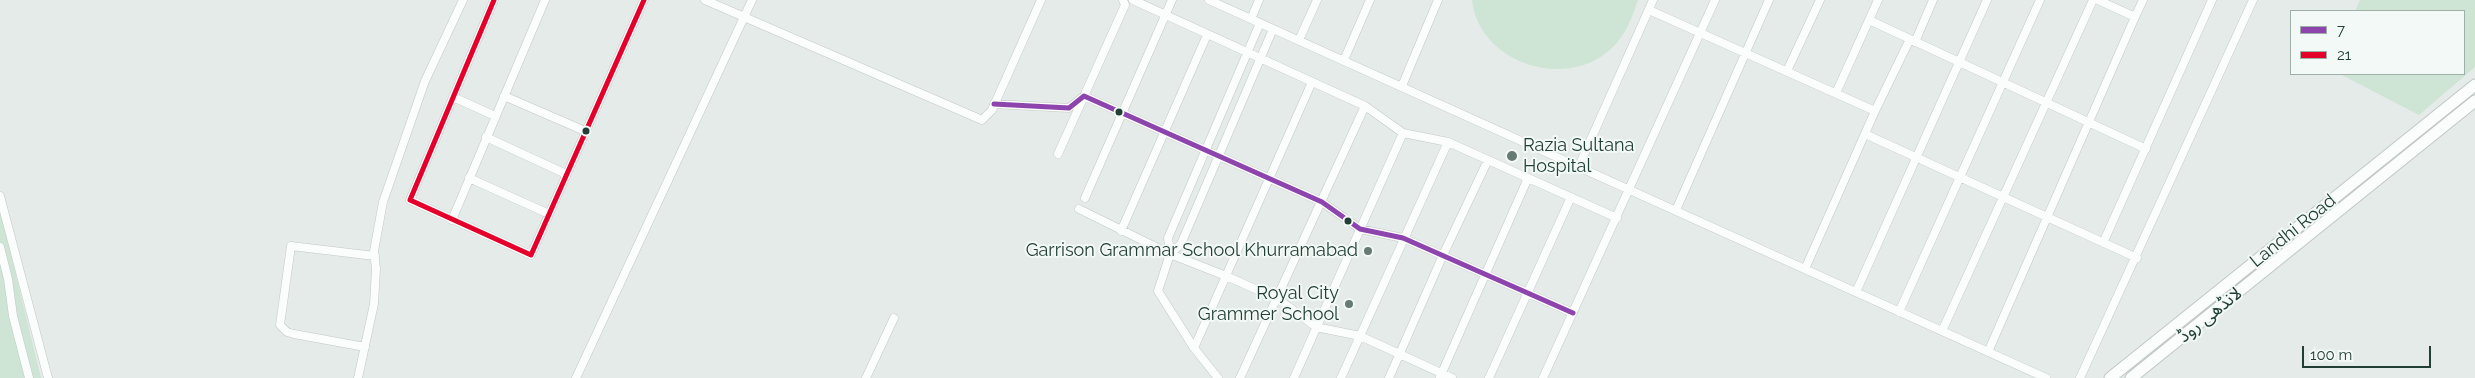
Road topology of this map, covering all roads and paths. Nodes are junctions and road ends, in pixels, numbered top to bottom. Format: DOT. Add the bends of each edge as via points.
graph roads {
  1 [pos="464,0"];
  2 [pos="494,0"];
  3 [pos="545,0"];
  4 [pos="644,0"];
  5 [pos="706,0"];
  6 [pos="752,0"];
  7 [pos="1042,0"];
  8 [pos="1123,0"];
  9 [pos="1133,0"];
  10 [pos="1172,0"];
  11 [pos="1209,0"];
  12 [pos="1259,0"];
  13 [pos="1317,0"];
  14 [pos="1370,0"];
  15 [pos="1438,0"];
  16 [pos="1653,0"];
  17 [pos="1715,0"];
  18 [pos="1769,0"];
  19 [pos="1820,0"];
  20 [pos="1878,0"];
  21 [pos="1934,0"];
  22 [pos="1986,0"];
  23 [pos="2040,0"];
  24 [pos="2093,0"];
  25 [pos="2098,0"];
  26 [pos="2143,0"];
  27 [pos="2212,0"];
  28 [pos="2253,0"];
  29 [pos="1649,10"];
  30 [pos="1166,16"];
  31 [pos="744,17"];
  32 [pos="2134,17"];
  33 [pos="1251,19"];
  34 [pos="1869,20"];
  35 [pos="1260,23"];
  36 [pos="1273,29"];
  37 [pos="1700,32"];
  38 [pos="1207,35"];
  39 [pos="1300,40"];
  40 [pos="1912,40"];
  41 [pos="1745,52"];
  42 [pos="1247,53"];
  43 [pos="1260,59"];
  44 [pos="1344,60"];
  45 [pos="1958,62"];
  46 [pos="1787,71"];
  47 [pos="2001,81"];
  48 [pos="1312,82"];
  49 [pos="2475,85"];
  50 [pos="1402,86"];
  51 [pos="1836,93"];
  52 [pos="504,96"];
  53 [pos="1084,96"];
  54 [pos="453,97"];
  55 [pos="2475,101"];
  56 [pos="2045,102"];
  57 [pos="994,104"];
  58 [pos="1365,106"];
  59 [pos="1875,111"];
  60 [pos="1124,113"];
  61 [pos="495,116"];
  62 [pos="2089,122"];
  63 [pos="585,131"];
  64 [pos="1163,131"];
  65 [pos="1403,133"];
  66 [pos="1865,134"];
  67 [pos="486,137"];
  68 [pos="1448,142"];
  69 [pos="1206,149"];
  70 [pos="2146,149"];
  71 [pos="1058,154"];
  72 [pos="1220,155"];
  73 [pos="1915,157"];
  74 [pos="1488,160"];
  75 [pos="1579,166"];
  76 [pos="566,174"];
  77 [pos="1959,176"];
  78 [pos="469,178"];
  79 [pos="1269,178"];
  80 [pos="1528,178"];
  81 [pos="2355,181"];
  82 [pos="1630,189"];
  83 [pos="2362,192"];
  84 [pos="0,196"];
  85 [pos="2002,196"];
  86 [pos="1571,197"];
  87 [pos="1085,198"];
  88 [pos="1322,202"];
  89 [pos="2328,203"];
  90 [pos="1079,209"];
  91 [pos="1676,210"];
  92 [pos="2338,212"];
  93 [pos="549,214"];
  94 [pos="2047,217"];
  95 [pos="1617,218"];
  96 [pos="452,220"];
  97 [pos="1360,229"];
  98 [pos="1120,231"];
  99 [pos="1403,238"];
  100 [pos="2103,243"];
  101 [pos="0,247"];
  102 [pos="1170,254"];
  103 [pos="1443,255"];
  104 [pos="375,256"];
  105 [pos="2137,258"];
  106 [pos="1805,269"];
  107 [pos="1485,274"];
  108 [pos="1226,276"];
  109 [pos="1856,292"];
  110 [pos="1528,293"];
  111 [pos="2209,298"];
  112 [pos="1278,299"];
  113 [pos="2217,309"];
  114 [pos="1899,312"];
  115 [pos="1573,313"];
  116 [pos="894,318"];
  117 [pos="1316,327"];
  118 [pos="1942,331"];
  119 [pos="1360,336"];
  120 [pos="365,347"];
  121 [pos="1194,348"];
  122 [pos="1988,352"];
  123 [pos="1399,354"];
  124 [pos="1440,376"];
  125 [pos="29,378"];
  126 [pos="48,378"];
  127 [pos="358,378"];
  128 [pos="576,378"];
  129 [pos="866,378"];
  130 [pos="1218,378"];
  131 [pos="1240,378"];
  132 [pos="1294,378"];
  133 [pos="1341,378"];
  134 [pos="1389,378"];
  135 [pos="1452,378"];
  136 [pos="1489,378"];
  137 [pos="1543,378"];
  138 [pos="2046,378"];
  139 [pos="2080,378"];
  140 [pos="2110,378"];
  141 [pos="2132,378"];
  1 -- 104 [label="street" via="425,81 388,186 376,232"];
  2 -- 54 [label="street"];
  3 -- 52 [label="street"];
  4 -- 63 [label="street"];
  5 -- 31 [label="street"];
  6 -- 31 [label="street"];
  7 -- 57 [label="street"];
  8 -- 53 [label="street" via="1125,5"];
  9 -- 30 [label="street"];
  10 -- 30 [label="street"];
  11 -- 33 [label="street"];
  12 -- 33 [label="street"];
  13 -- 39 [label="street"];
  14 -- 44 [label="street"];
  15 -- 50 [label="street"];
  16 -- 29 [label="street"];
  17 -- 37 [label="street"];
  18 -- 41 [label="street"];
  19 -- 46 [label="street"];
  20 -- 34 [label="street"];
  21 -- 40 [label="street"];
  22 -- 45 [label="street"];
  23 -- 47 [label="street"];
  24 -- 56 [label="street"];
  25 -- 32 [label="street"];
  26 -- 32 [label="street"];
  27 -- 70 [label="street"];
  28 -- 105 [label="street"];
  29 -- 37 [label="street"];
  29 -- 75 [label="street"];
  30 -- 38 [label="street"];
  30 -- 60 [label="street"];
  31 -- 57 [label="street" via="982,120"];
  31 -- 128 [label="street"];
  32 -- 62 [label="street"];
  33 -- 35 [label="street"];
  34 -- 40 [label="street"];
  34 -- 51 [label="street"];
  35 -- 36 [label="street"];
  35 -- 42 [label="street"];
  36 -- 39 [label="street"];
  36 -- 43 [label="street"];
  37 -- 41 [label="street"];
  37 -- 82 [label="street"];
  38 -- 42 [label="street"];
  38 -- 64 [label="street"];
  39 -- 44 [label="street"];
  40 -- 45 [label="street"];
  40 -- 59 [label="street"];
  41 -- 46 [label="street"];
  41 -- 91 [label="street"];
  42 -- 43 [label="street"];
  42 -- 69 [label="street"];
  43 -- 48 [label="street"];
  43 -- 72 [label="street"];
  44 -- 50 [label="street"];
  45 -- 47 [label="street"];
  45 -- 73 [label="street"];
  46 -- 51 [label="street"];
  47 -- 56 [label="street"];
  47 -- 77 [label="street"];
  48 -- 58 [label="street"];
  48 -- 79 [label="street"];
  49 -- 81 [label="main road, Landhi Road"];
  50 -- 75 [label="street"];
  51 -- 59 [label="street"];
  52 -- 61 [label="street"];
  52 -- 63 [label="street"];
  53 -- 57 [label="street" via="1070,108"];
  53 -- 60 [label="street"];
  53 -- 71 [label="street"];
  54 -- 61 [label="street"];
  54 -- 96 [label="street" via="410,200"];
  55 -- 83 [label="main road, لانڈھی روڈ"];
  56 -- 62 [label="street"];
  56 -- 85 [label="street"];
  58 -- 65 [label="street"];
  58 -- 88 [label="street"];
  59 -- 66 [label="street"];
  60 -- 64 [label="street"];
  60 -- 87 [label="street"];
  61 -- 67 [label="street"];
  62 -- 70 [label="street"];
  62 -- 94 [label="street"];
  63 -- 76 [label="street"];
  64 -- 69 [label="street"];
  64 -- 98 [label="street"];
  65 -- 68 [label="street"];
  65 -- 97 [label="street"];
  66 -- 73 [label="street"];
  66 -- 106 [label="street"];
  67 -- 76 [label="street"];
  67 -- 78 [label="street"];
  68 -- 74 [label="street"];
  68 -- 99 [label="street"];
  69 -- 72 [label="street"];
  69 -- 102 [label="street" via="1168,238"];
  70 -- 100 [label="street"];
  72 -- 79 [label="street"];
  72 -- 102 [label="street" via="1181,244"];
  73 -- 77 [label="street"];
  73 -- 109 [label="street"];
  74 -- 80 [label="street"];
  74 -- 103 [label="street"];
  75 -- 82 [label="street"];
  76 -- 93 [label="street"];
  77 -- 85 [label="street"];
  77 -- 114 [label="street"];
  78 -- 93 [label="street"];
  78 -- 96 [label="street"];
  79 -- 88 [label="street"];
  79 -- 108 [label="street"];
  80 -- 86 [label="street"];
  80 -- 107 [label="street"];
  81 -- 83 [label="main road" via="2353,189"];
  81 -- 89 [label="main road, Landhi Road"];
  82 -- 91 [label="street"];
  82 -- 95 [label="street"];
  83 -- 92 [label="main road, لانڈھی روڈ"];
  84 -- 126 [label="street"];
  85 -- 94 [label="street"];
  85 -- 118 [label="street"];
  86 -- 95 [label="street"];
  86 -- 110 [label="street"];
  88 -- 97 [label="street"];
  88 -- 112 [label="street"];
  89 -- 92 [label="main road" via="2336,203"];
  89 -- 111 [label="main road, Landhi Road"];
  90 -- 98 [label="street"];
  91 -- 106 [label="street"];
  92 -- 113 [label="main road, لانڈھی روڈ"];
  93 -- 96 [label="street" via="531,255"];
  94 -- 100 [label="street"];
  94 -- 122 [label="street"];
  95 -- 115 [label="street"];
  97 -- 99 [label="street"];
  97 -- 117 [label="street"];
  98 -- 102 [label="street"];
  99 -- 103 [label="street"];
  99 -- 119 [label="street"];
  100 -- 105 [label="street"];
  101 -- 125 [label="street" via="12,316"];
  102 -- 108 [label="street"];
  102 -- 121 [label="street" via="1158,291"];
  103 -- 107 [label="street"];
  103 -- 123 [label="street"];
  104 -- 120 [label="street" via="374,304"];
  104 -- 120 [label="street" via="292,246 280,325 294,334"];
  105 -- 139 [label="street"];
  106 -- 109 [label="street"];
  107 -- 110 [label="street"];
  107 -- 124 [label="street"];
  108 -- 112 [label="street"];
  108 -- 121 [label="street"];
  109 -- 114 [label="street"];
  110 -- 115 [label="street"];
  110 -- 136 [label="street"];
  111 -- 113 [label="main road"];
  111 -- 140 [label="main road, Landhi Road"];
  112 -- 117 [label="street"];
  112 -- 131 [label="street"];
  113 -- 141 [label="main road, لانڈھی روڈ"];
  114 -- 118 [label="street"];
  115 -- 137 [label="street"];
  116 -- 129 [label="street"];
  117 -- 119 [label="street"];
  117 -- 132 [label="street"];
  118 -- 122 [label="street"];
  119 -- 123 [label="street"];
  119 -- 133 [label="street"];
  120 -- 127 [label="street"];
  121 -- 130 [label="street"];
  122 -- 138 [label="street"];
  123 -- 124 [label="street"];
  123 -- 134 [label="street"];
  124 -- 135 [label="street"];
}
